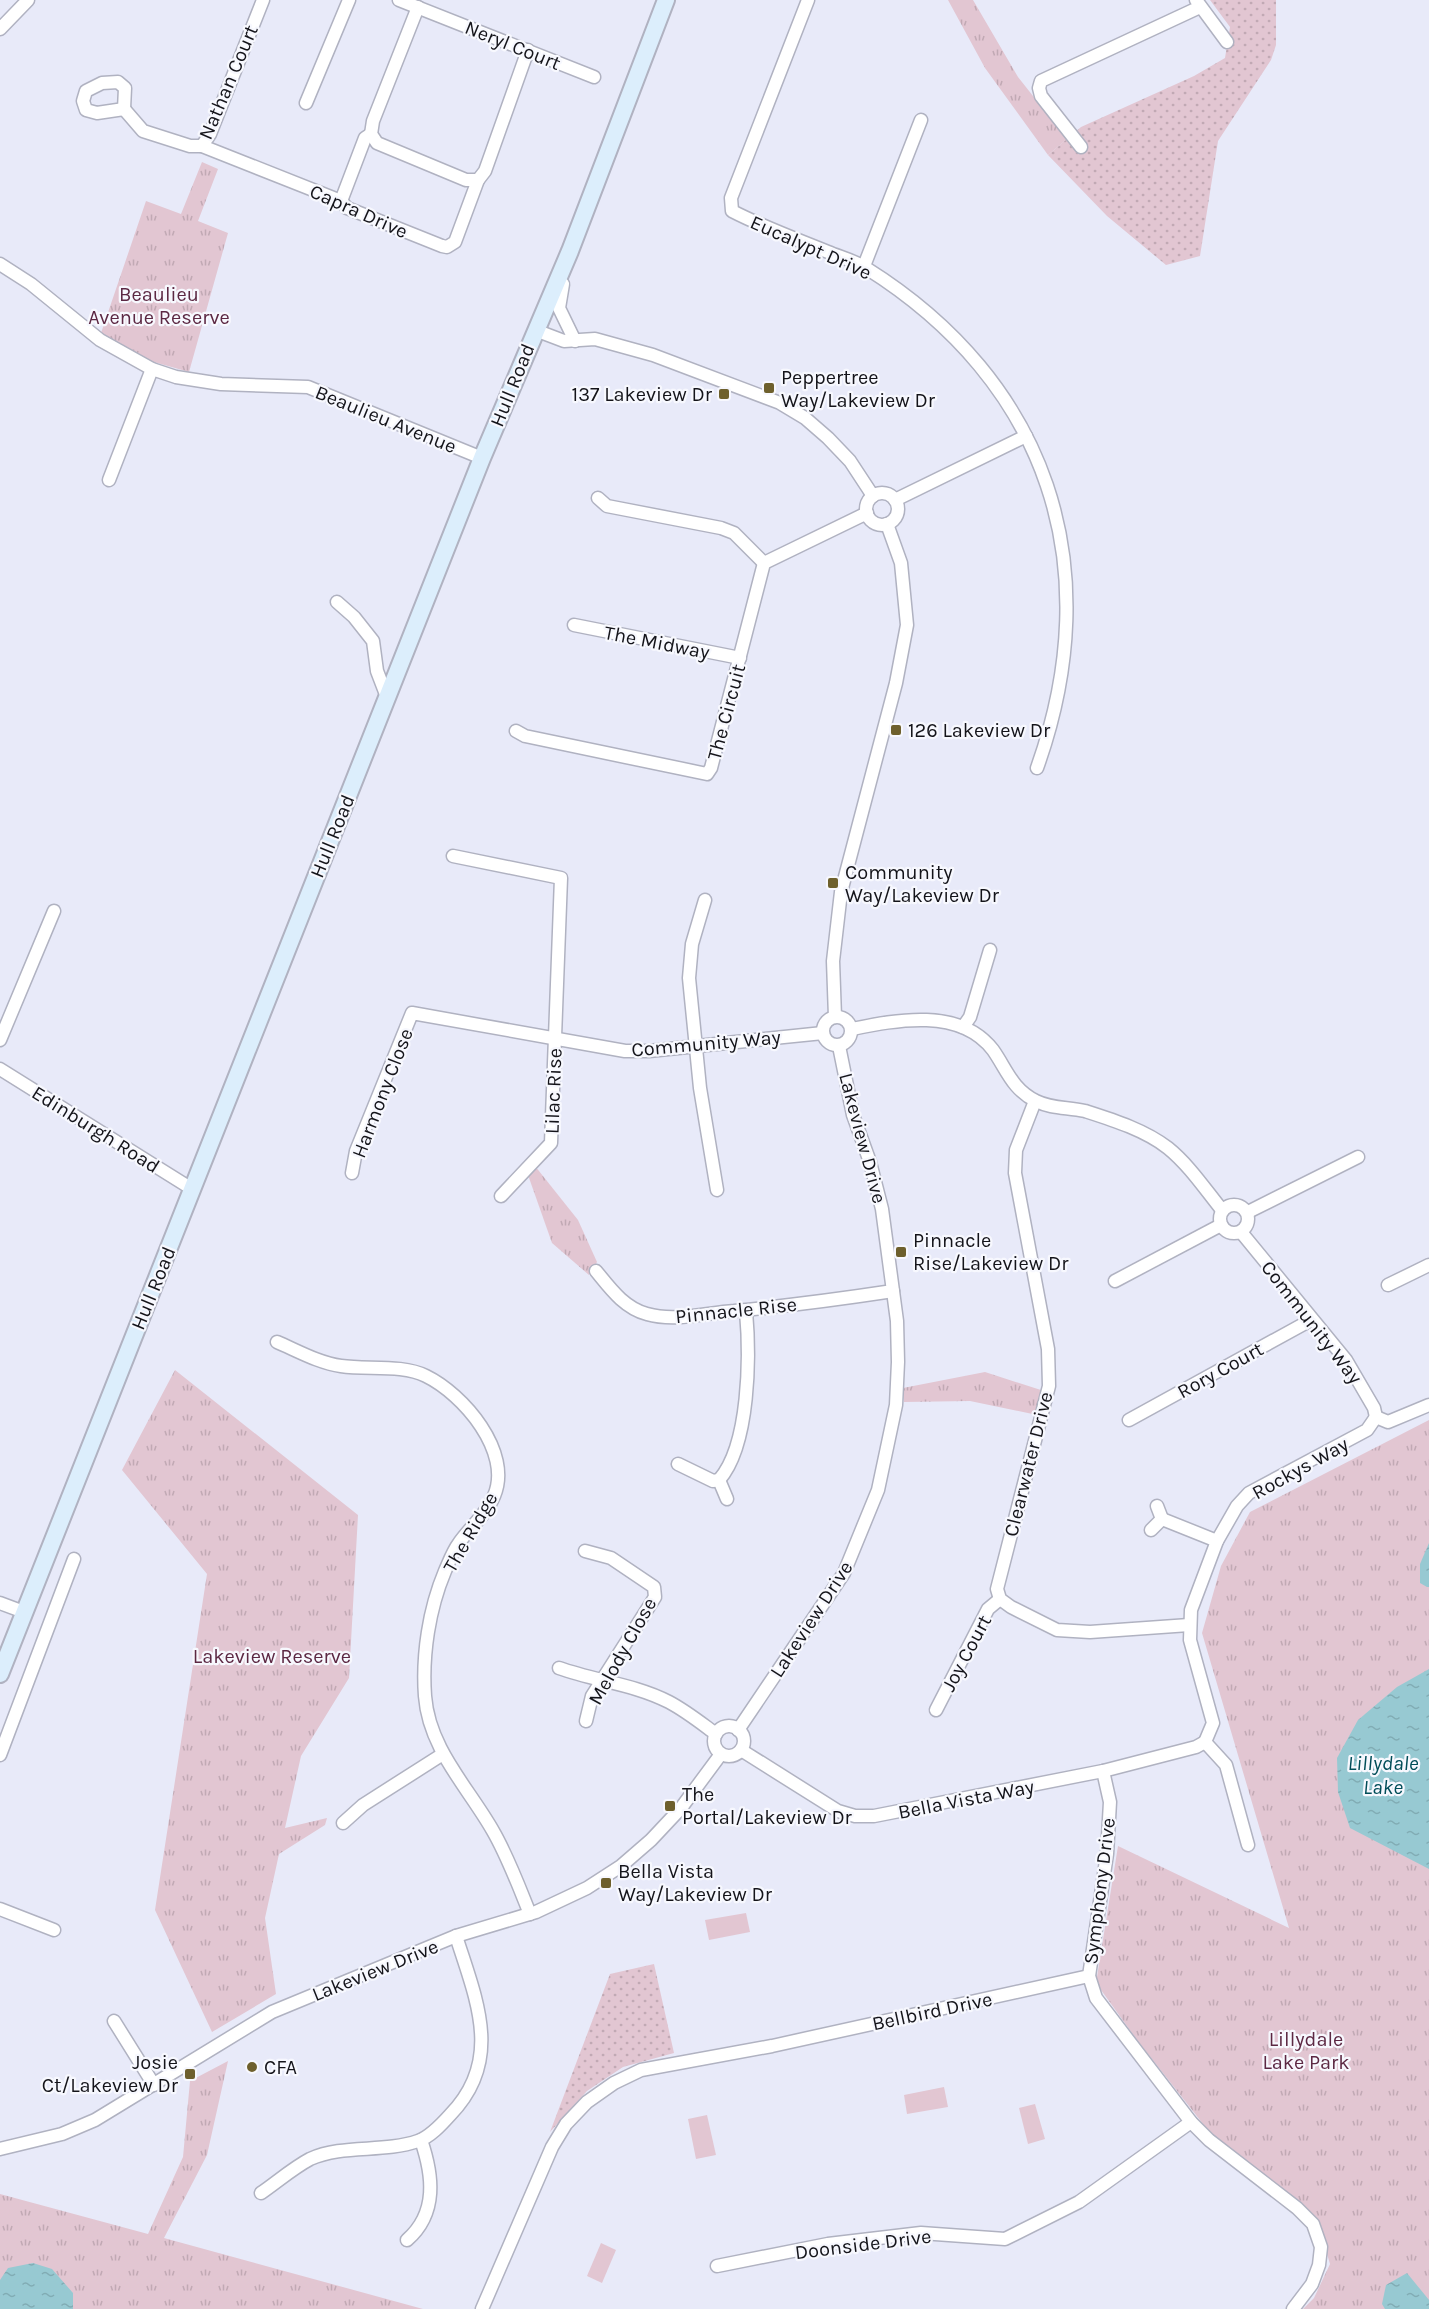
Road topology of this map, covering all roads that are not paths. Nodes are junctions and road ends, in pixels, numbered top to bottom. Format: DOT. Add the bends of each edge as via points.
graph roads {
  1 [pos="28,0"];
  2 [pos="263,0"];
  3 [pos="348,0"];
  4 [pos="399,0"];
  5 [pos="666,0"];
  6 [pos="808,0"];
  7 [pos="1198,4"];
  8 [pos="426,6"];
  9 [pos="0,29"];
  10 [pos="1227,42"];
  11 [pos="528,50"];
  12 [pos="594,77"];
  13 [pos="306,103"];
  14 [pos="124,108"];
  15 [pos="921,120"];
  16 [pos="371,134"];
  17 [pos="202,146"];
  18 [pos="1081,147"];
  19 [pos="478,180"];
  20 [pos="340,201"];
  21 [pos="570,251"];
  22 [pos="0,264"];
  23 [pos="864,266"];
  24 [pos="535,330"];
  25 [pos="575,341"];
  26 [pos="152,369"];
  27 [pos="1026,436"];
  28 [pos="482,458"];
  29 [pos="109,480"];
  30 [pos="873,496"];
  31 [pos="598,498"];
  32 [pos="895,500"];
  33 [pos="867,513"];
  34 [pos="887,524"];
  35 [pos="764,563"];
  36 [pos="337,602"];
  37 [pos="574,625"];
  38 [pos="740,658"];
  39 [pos="387,698"];
  40 [pos="516,731"];
  41 [pos="1037,768"];
  42 [pos="453,856"];
  43 [pos="705,900"];
  44 [pos="54,910"];
  45 [pos="990,950"];
  46 [pos="836,1017"];
  47 [pos="963,1027"];
  48 [pos="852,1029"];
  49 [pos="823,1033"];
  50 [pos="555,1037"];
  51 [pos="0,1040"];
  52 [pos="696,1046"];
  53 [pos="839,1046"];
  54 [pos="0,1069"];
  55 [pos="1035,1101"];
  56 [pos="1359,1157"];
  57 [pos="352,1173"];
  58 [pos="192,1189"];
  59 [pos="717,1191"];
  60 [pos="501,1196"];
  61 [pos="1222,1210"];
  62 [pos="1248,1212"];
  63 [pos="1221,1225"];
  64 [pos="1241,1232"];
  65 [pos="1429,1265"];
  66 [pos="596,1271"];
  67 [pos="1115,1281"];
  68 [pos="1388,1285"];
  69 [pos="893,1291"];
  70 [pos="746,1311"];
  71 [pos="1311,1320"];
  72 [pos="278,1342"];
  73 [pos="1429,1405"];
  74 [pos="1376,1417"];
  75 [pos="1129,1420"];
  76 [pos="678,1464"];
  77 [pos="719,1480"];
  78 [pos="727,1499"];
  79 [pos="1157,1506"];
  80 [pos="1162,1520"];
  81 [pos="1151,1530"];
  82 [pos="1217,1541"];
  83 [pos="585,1551"];
  84 [pos="74,1559"];
  85 [pos="1000,1599"];
  86 [pos="0,1604"];
  87 [pos="24,1612"];
  88 [pos="1189,1625"];
  89 [pos="559,1668"];
  90 [pos="0,1674"];
  91 [pos="603,1679"];
  92 [pos="936,1710"];
  93 [pos="586,1720"];
  94 [pos="738,1730"];
  95 [pos="716,1734"];
  96 [pos="1205,1742"];
  97 [pos="741,1750"];
  98 [pos="443,1754"];
  99 [pos="721,1754"];
  100 [pos="0,1755"];
  101 [pos="1102,1771"];
  102 [pos="343,1823"];
  103 [pos="1248,1845"];
  104 [pos="0,1909"];
  105 [pos="531,1914"];
  106 [pos="54,1930"];
  107 [pos="456,1936"];
  108 [pos="1089,1976"];
  109 [pos="114,2022"];
  110 [pos="154,2085"];
  111 [pos="1191,2122"];
  112 [pos="421,2140"];
  113 [pos="0,2149"];
  114 [pos="261,2193"];
  115 [pos="408,2240"];
  116 [pos="717,2266"];
  117 [pos="482,2309"];
  118 [pos="1293,2309"];
  1 -- 9 [label="street"];
  2 -- 17 [label="street, Nathan Court"];
  3 -- 13 [label="street"];
  4 -- 8 [label="street, Neryl Court"];
  5 -- 21 [label="main road, Hull Road"];
  6 -- 23 [label="street, Eucalypt Drive" via="731,198 732,211"];
  7 -- 10 [label="street"];
  7 -- 18 [label="street" via="1041,81 1041,96"];
  8 -- 11 [label="street, Neryl Court"];
  8 -- 16 [label="street" via="373,121"];
  11 -- 12 [label="street, Neryl Court"];
  11 -- 19 [label="street" via="485,171"];
  14 -- 17 [label="street, Nathan Court" via="143,131"];
  15 -- 23 [label="street"];
  16 -- 19 [label="street" via="377,143 466,180"];
  16 -- 20 [label="street" via="365,138"];
  17 -- 20 [label="street, Capra Drive"];
  19 -- 20 [label="street, Capra Drive" via="458,236 447,247 347,208"];
  21 -- 24 [label="main road, Hull Road"];
  21 -- 25 [label="street" via="558,300"];
  22 -- 26 [label="street, Beaulieu Avenue" via="100,340"];
  23 -- 27 [label="street, Eucalypt Drive" via="938,320 967,349 1012,407"];
  24 -- 25 [label="street"];
  24 -- 28 [label="main road, Hull Road"];
  25 -- 30 [label="street" via="595,339 653,354 780,403 828,438 850,461"];
  26 -- 28 [label="street, Beaulieu Avenue" via="221,384 308,387"];
  26 -- 29 [label="street"];
  27 -- 32 [label="street"];
  27 -- 41 [label="street, Eucalypt Drive" via="1054,506 1064,562 1066,609 1064,670"];
  28 -- 39 [label="main road, Hull Road"];
  30 -- 32 [label="street" via="887,494"];
  30 -- 33 [label="street"];
  31 -- 35 [label="street" via="607,506 727,530"];
  32 -- 34 [label="street" via="897,514"];
  33 -- 34 [label="street" via="877,524"];
  33 -- 35 [label="street"];
  34 -- 46 [label="street" via="901,562 907,625 896,683 842,892 833,961"];
  35 -- 38 [label="street, The Circuit"];
  36 -- 39 [label="street" via="373,641 377,671"];
  37 -- 38 [label="street, The Midway"];
  38 -- 40 [label="street, The Circuit" via="707,774"];
  39 -- 58 [label="main road, Hull Road"];
  42 -- 50 [label="street, Lilac Rise" via="561,878"];
  43 -- 52 [label="street" via="692,944 689,978"];
  44 -- 51 [label="street"];
  45 -- 47 [label="street" via="970,1017"];
  46 -- 48 [label="street" via="846,1019"];
  46 -- 49 [label="street" via="825,1023"];
  47 -- 48 [label="street" via="944,1022 895,1020"];
  47 -- 55 [label="street" via="985,1041 1015,1087"];
  48 -- 53 [label="street" via="850,1039"];
  49 -- 52 [label="street, Community Way"];
  49 -- 53 [label="street" via="827,1042"];
  50 -- 52 [label="street, Community Way" via="625,1051"];
  50 -- 57 [label="street, Harmony Close" via="412,1013 356,1151"];
  50 -- 60 [label="street, Lilac Rise" via="551,1143"];
  52 -- 59 [label="street"];
  53 -- 69 [label="street, Lakeview Drive" via="853,1115 882,1209"];
  54 -- 58 [label="street, Edinburgh Road"];
  55 -- 61 [label="street" via="1084,1111 1154,1139 1180,1159"];
  55 -- 85 [label="street, Clearwater Drive" via="1016,1150 1015,1173 1048,1349 1049,1386 1001,1569 997,1588"];
  56 -- 62 [label="street"];
  58 -- 87 [label="main road, Hull Road"];
  61 -- 62 [label="street" via="1230,1204 1241,1205"];
  61 -- 63 [label="street"];
  62 -- 64 [label="street" via="1247,1227"];
  63 -- 64 [label="street" via="1234,1233"];
  63 -- 67 [label="street"];
  64 -- 71 [label="street, Community Way"];
  65 -- 68 [label="street"];
  66 -- 70 [label="street, Pinnacle Rise" via="620,1299 646,1314 684,1317"];
  69 -- 70 [label="street, Pinnacle Rise"];
  69 -- 94 [label="street, Lakeview Drive" via="897,1321 896,1405 878,1490 865,1527 844,1574"];
  70 -- 77 [label="street" via="749,1353 743,1413 729,1463"];
  71 -- 74 [label="street, Community Way" via="1356,1375"];
  71 -- 75 [label="street, Rory Court"];
  72 -- 98 [label="street, The Ridge" via="338,1366 424,1375 465,1408 497,1455 495,1495 457,1545 444,1574 429,1632 425,1697 432,1732"];
  73 -- 74 [label="street" via="1388,1422"];
  74 -- 82 [label="street, Rockys Way" via="1367,1431 1249,1493"];
  76 -- 77 [label="street" via="707,1479"];
  77 -- 78 [label="street"];
  79 -- 80 [label="street"];
  80 -- 81 [label="street"];
  80 -- 82 [label="street"];
  82 -- 88 [label="street, Rockys Way"];
  83 -- 91 [label="street, Melody Close" via="611,1558 654,1587 656,1598"];
  84 -- 100 [label="street"];
  85 -- 88 [label="street" via="1057,1630 1090,1632"];
  85 -- 92 [label="street, Joy Court" via="988,1609"];
  86 -- 87 [label="street"];
  87 -- 90 [label="main road, Hull Road"];
  88 -- 96 [label="street, Rockys Way" via="1213,1724"];
  89 -- 91 [label="street" via="589,1679"];
  91 -- 93 [label="street, Melody Close" via="592,1696"];
  91 -- 95 [label="street" via="669,1702"];
  94 -- 95 [label="street" via="727,1726"];
  94 -- 97 [label="street" via="744,1739"];
  95 -- 99 [label="street" via="715,1747"];
  96 -- 101 [label="street, Bella Vista Way"];
  96 -- 103 [label="street" via="1226,1765"];
  97 -- 99 [label="street" via="731,1756"];
  97 -- 101 [label="street, Bella Vista Way" via="820,1801 855,1816 894,1814"];
  98 -- 102 [label="street" via="363,1805"];
  98 -- 105 [label="street, The Ridge" via="494,1832"];
  99 -- 105 [label="street, Lakeview Drive" via="681,1808 621,1866 562,1901"];
  101 -- 108 [label="street, Symphony Drive" via="1110,1802 1107,1854"];
  104 -- 106 [label="street"];
  105 -- 107 [label="street, Lakeview Drive"];
  107 -- 110 [label="street, Lakeview Drive" via="272,2012"];
  107 -- 112 [label="street" via="479,2007 483,2034 480,2060 460,2106"];
  108 -- 111 [label="street" via="1096,1998"];
  108 -- 117 [label="street, Bellbird Drive" via="772,2046 641,2070 614,2083 566,2124 552,2147"];
  109 -- 110 [label="street"];
  110 -- 113 [label="street, Lakeview Drive" via="94,2121 29,2144"];
  111 -- 116 [label="street, Doonside Drive" via="1079,2202 1005,2239 921,2233 828,2244"];
  111 -- 118 [label="street" via="1312,2224 1321,2247 1319,2265 1312,2284"];
  112 -- 114 [label="street" via="310,2159"];
  112 -- 115 [label="street" via="429,2163 430,2201 420,2229"];
}
